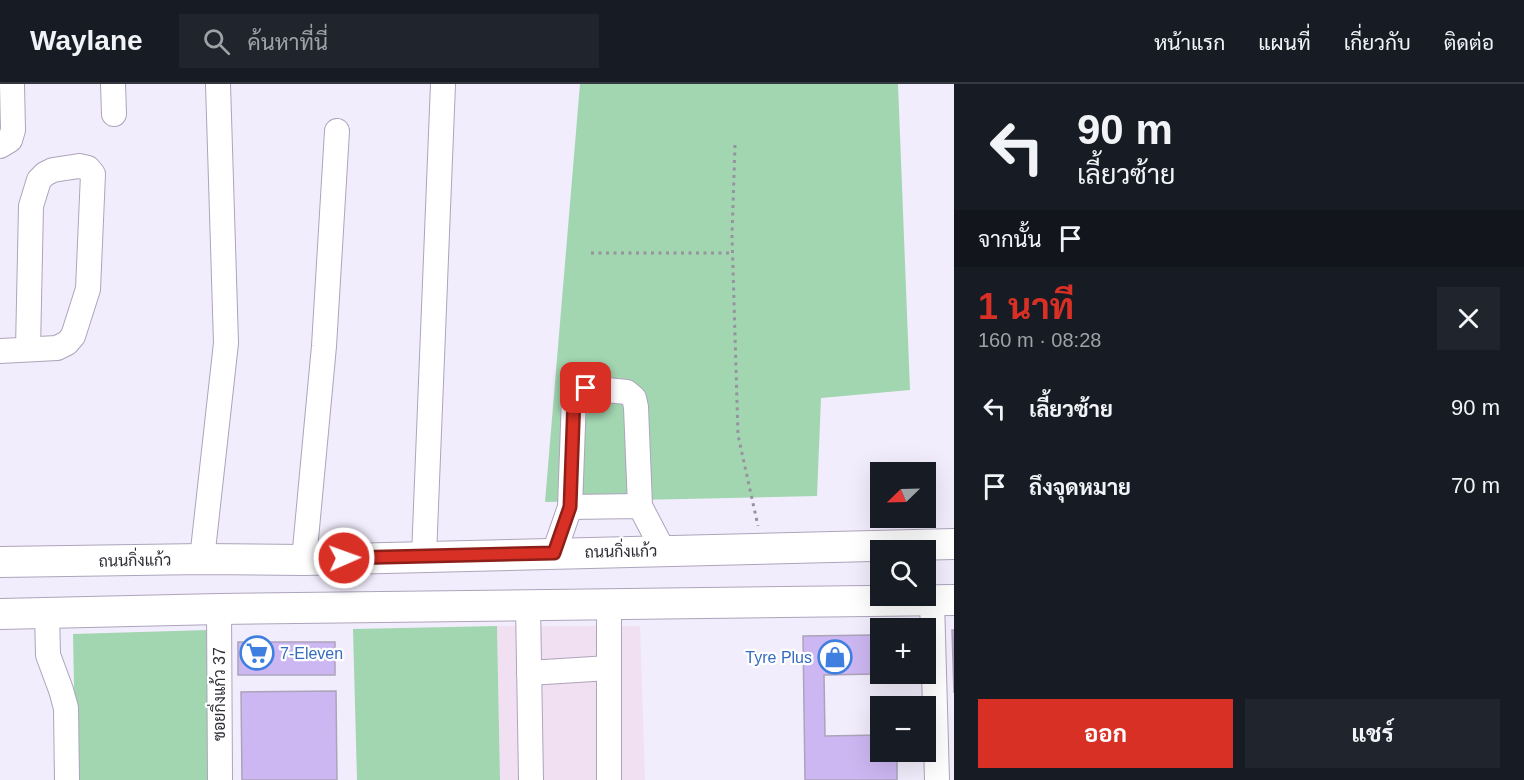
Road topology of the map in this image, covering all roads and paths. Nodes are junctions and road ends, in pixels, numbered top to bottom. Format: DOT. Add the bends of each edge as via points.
graph roads {
  1 [pos="12,84"];
  2 [pos="113,84"];
  3 [pos="218,84"];
  4 [pos="443,84"];
  5 [pos="114,114"];
  6 [pos="337,131"];
  7 [pos="735,145"];
  8 [pos="0,146"];
  9 [pos="732,253"];
  10 [pos="591,254"];
  11 [pos="28,350"];
  12 [pos="0,351"];
  13 [pos="640,506"];
  14 [pos="570,507"];
  15 [pos="954,544"];
  16 [pos="762,548"];
  17 [pos="663,550"];
  18 [pos="554,553"];
  19 [pos="424,556"];
  20 [pos="202,559"];
  21 [pos="304,560"];
  22 [pos="0,562"];
  23 [pos="943,600"];
  24 [pos="528,605"];
  25 [pos="609,605"];
  26 [pos="219,609"];
  27 [pos="47,613"];
  28 [pos="0,614"];
  29 [pos="609,668"];
  30 [pos="529,673"];
  31 [pos="67,780"];
  32 [pos="220,780"];
  33 [pos="531,780"];
  34 [pos="609,780"];
  35 [pos="937,780"];
  1 -- 8 [label="street" via="13,130 10,140"];
  2 -- 5 [label="street"];
  3 -- 20 [label="street" via="226,343"];
  4 -- 19 [label="street"];
  6 -- 21 [label="street" via="324,346"];
  7 -- 9 [label="path"];
  9 -- 10 [label="path"];
  9 -- 16 [label="path" via="738,435"];
  11 -- 11 [label="street" via="57,348 73,336 88,289 93,174 88,168 53,170 39,180 31,206"];
  11 -- 12 [label="street"];
  13 -- 14 [label="street"];
  13 -- 14 [label="street" via="634,398 627,392 586,388 574,398"];
  13 -- 17 [label="street"];
  14 -- 18 [label="street"];
  15 -- 16 [label="main road, ถนนกิ่งแก้ว"];
  16 -- 17 [label="main road, ถนนกิ่งแก้ว"];
  17 -- 18 [label="main road, ถนนกิ่งแก้ว"];
  18 -- 19 [label="main road, ถนนกิ่งแก้ว"];
  19 -- 21 [label="main road, ถนนกิ่งแก้ว"];
  20 -- 21 [label="main road, ถนนกิ่งแก้ว"];
  20 -- 22 [label="main road, ถนนกิ่งแก้ว"];
  23 -- 25 [label="main road"];
  23 -- 35 [label="street"];
  24 -- 25 [label="main road"];
  24 -- 26 [label="main road"];
  24 -- 30 [label="street"];
  25 -- 29 [label="street"];
  26 -- 27 [label="main road"];
  26 -- 32 [label="street, ซอยกิ่งแก้ว 37"];
  27 -- 28 [label="main road"];
  27 -- 31 [label="street" via="48,655 66,708"];
  29 -- 30 [label="street"];
  29 -- 34 [label="street"];
  30 -- 33 [label="street"];
}
